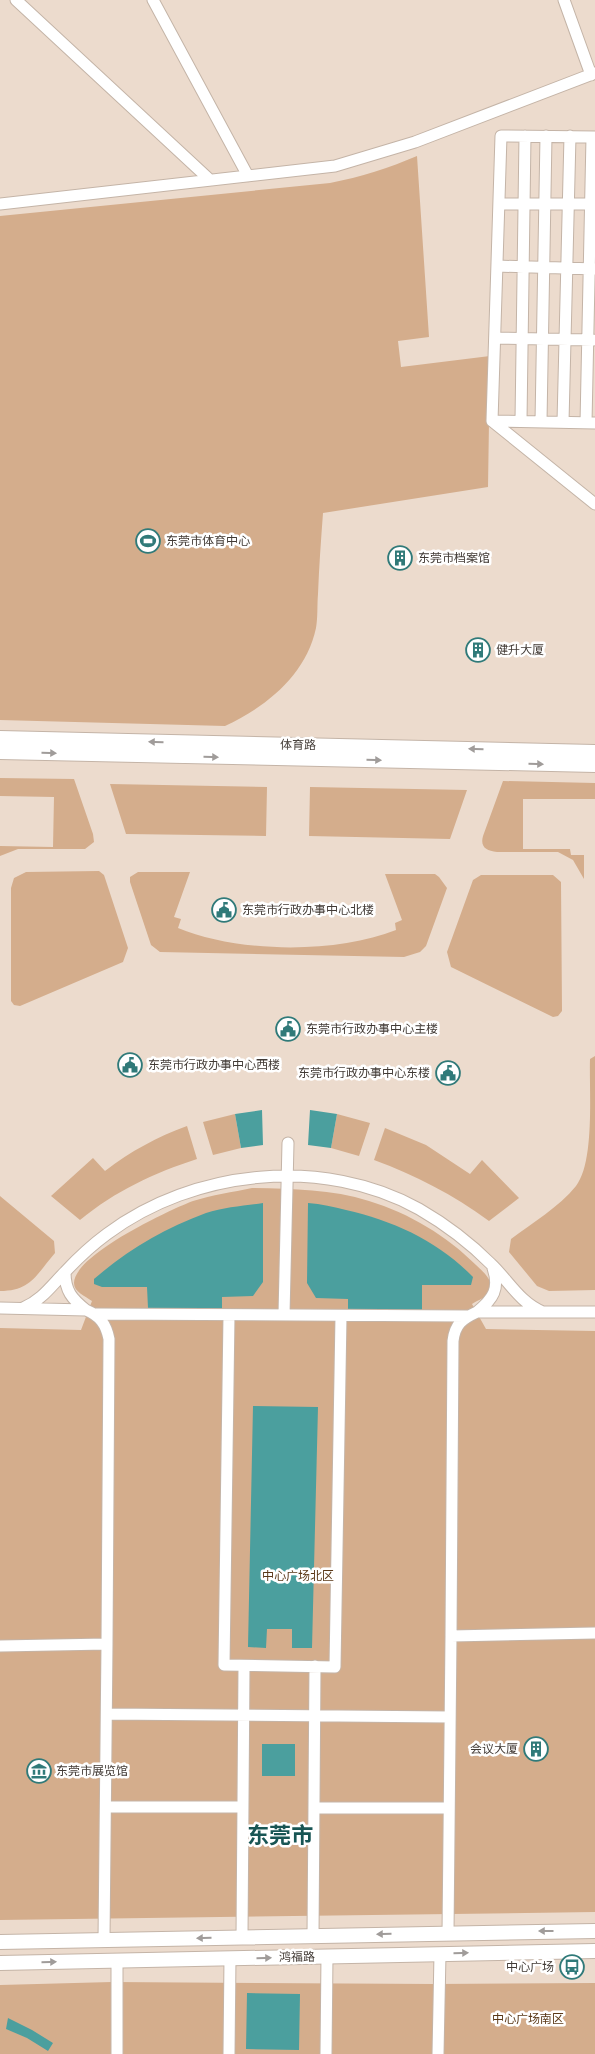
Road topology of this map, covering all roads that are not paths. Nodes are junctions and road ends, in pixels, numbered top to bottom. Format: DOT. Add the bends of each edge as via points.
graph roads {
  1 [pos="16,0"];
  2 [pos="153,0"];
  3 [pos="564,0"];
  4 [pos="593,74"];
  5 [pos="525,136"];
  6 [pos="546,136"];
  7 [pos="570,136"];
  8 [pos="593,137"];
  9 [pos="248,176"];
  10 [pos="210,180"];
  11 [pos="0,204"];
  12 [pos="499,204"];
  13 [pos="524,204"];
  14 [pos="545,204"];
  15 [pos="568,204"];
  16 [pos="593,204"];
  17 [pos="497,266"];
  18 [pos="524,267"];
  19 [pos="544,267"];
  20 [pos="567,268"];
  21 [pos="592,268"];
  22 [pos="495,338"];
  23 [pos="522,338"];
  24 [pos="543,339"];
  25 [pos="565,339"];
  26 [pos="591,340"];
  27 [pos="492,421"];
  28 [pos="521,421"];
  29 [pos="542,422"];
  30 [pos="563,422"];
  31 [pos="590,423"];
  32 [pos="595,504"];
  33 [pos="0,738"];
  34 [pos="0,752"];
  35 [pos="595,752"];
  36 [pos="595,766"];
  37 [pos="288,1143"];
  38 [pos="287,1177"];
  39 [pos="492,1264"];
  40 [pos="65,1272"];
  41 [pos="0,1308"];
  42 [pos="23,1308"];
  43 [pos="91,1312"];
  44 [pos="543,1312"];
  45 [pos="595,1312"];
  46 [pos="472,1314"];
  47 [pos="229,1315"];
  48 [pos="284,1315"];
  49 [pos="341,1316"];
  50 [pos="595,1633"];
  51 [pos="452,1636"];
  52 [pos="107,1644"];
  53 [pos="0,1646"];
  54 [pos="244,1666"];
  55 [pos="315,1666"];
  56 [pos="107,1714"];
  57 [pos="243,1715"];
  58 [pos="315,1716"];
  59 [pos="450,1717"];
  60 [pos="106,1807"];
  61 [pos="243,1807"];
  62 [pos="314,1808"];
  63 [pos="449,1808"];
  64 [pos="595,1931"];
  65 [pos="448,1933"];
  66 [pos="313,1936"];
  67 [pos="242,1937"];
  68 [pos="104,1940"];
  69 [pos="0,1942"];
  70 [pos="595,1951"];
  71 [pos="440,1954"];
  72 [pos="327,1956"];
  73 [pos="230,1958"];
  74 [pos="117,1960"];
  75 [pos="0,1963"];
  76 [pos="116,2054"];
  77 [pos="229,2054"];
  78 [pos="326,2054"];
  79 [pos="438,2054"];
  1 -- 10 [label="street"];
  2 -- 9 [label="street"];
  3 -- 4 [label="street"];
  4 -- 9 [label="street" via="367,158 335,166"];
  5 -- 6 [label="street"];
  5 -- 12 [label="street" via="501,136"];
  5 -- 13 [label="street"];
  6 -- 7 [label="street"];
  6 -- 14 [label="street"];
  7 -- 8 [label="street"];
  7 -- 15 [label="street"];
  8 -- 16 [label="street"];
  9 -- 10 [label="street"];
  10 -- 11 [label="street"];
  12 -- 13 [label="street"];
  12 -- 17 [label="street"];
  13 -- 14 [label="street"];
  13 -- 18 [label="street"];
  14 -- 15 [label="street"];
  14 -- 19 [label="street"];
  15 -- 16 [label="street"];
  15 -- 20 [label="street"];
  16 -- 21 [label="street"];
  17 -- 18 [label="street"];
  17 -- 22 [label="street"];
  18 -- 19 [label="street"];
  18 -- 23 [label="street"];
  19 -- 20 [label="street"];
  19 -- 24 [label="street"];
  20 -- 21 [label="street"];
  20 -- 25 [label="street"];
  21 -- 26 [label="street"];
  22 -- 23 [label="street"];
  22 -- 27 [label="street"];
  23 -- 24 [label="street"];
  23 -- 28 [label="street"];
  24 -- 25 [label="street"];
  24 -- 29 [label="street"];
  25 -- 26 [label="street"];
  25 -- 30 [label="street"];
  26 -- 31 [label="street"];
  27 -- 28 [label="street"];
  27 -- 32 [label="street"];
  28 -- 29 [label="street"];
  29 -- 30 [label="street"];
  30 -- 31 [label="street"];
  35 -- 33 [label="main road, 体育路, one-way"];
  34 -- 36 [label="main road, 体育路, one-way"];
  37 -- 38 [label="street"];
  38 -- 39 [label="street" via="330,1180 390,1196 451,1229"];
  38 -- 40 [label="street" via="215,1184 172,1198 114,1229"];
  38 -- 48 [label="street"];
  39 -- 44 [label="street" via="526,1303"];
  39 -- 46 [label="street" via="496,1289 488,1303"];
  40 -- 42 [label="street" via="41,1299"];
  40 -- 43 [label="street" via="70,1296"];
  41 -- 42 [label="street"];
  42 -- 43 [label="street"];
  43 -- 47 [label="street"];
  43 -- 52 [label="street" via="107,1329 109,1340"];
  44 -- 45 [label="street"];
  44 -- 46 [label="street"];
  46 -- 49 [label="street"];
  46 -- 51 [label="street" via="457,1326 453,1341"];
  47 -- 48 [label="street"];
  47 -- 54 [label="street" via="224,1665"];
  48 -- 49 [label="street"];
  49 -- 55 [label="street" via="335,1667"];
  50 -- 51 [label="street"];
  51 -- 59 [label="street"];
  52 -- 53 [label="street"];
  52 -- 56 [label="street"];
  54 -- 55 [label="street"];
  54 -- 57 [label="street"];
  55 -- 58 [label="street"];
  56 -- 57 [label="street"];
  56 -- 60 [label="street"];
  57 -- 58 [label="street"];
  57 -- 61 [label="street"];
  58 -- 59 [label="street"];
  58 -- 62 [label="street"];
  59 -- 63 [label="street"];
  60 -- 61 [label="street"];
  60 -- 68 [label="street"];
  61 -- 67 [label="street"];
  62 -- 63 [label="street"];
  62 -- 66 [label="street"];
  63 -- 65 [label="street"];
  64 -- 65 [label="main road, 鸿福路, one-way"];
  65 -- 66 [label="main road, 鸿福路, one-way"];
  66 -- 67 [label="main road, 鸿福路"];
  67 -- 68 [label="main road, 鸿福路, one-way"];
  68 -- 69 [label="main road, 鸿福路"];
  71 -- 70 [label="main road, 鸿福路, one-way"];
  71 -- 72 [label="main road, 鸿福路"];
  71 -- 79 [label="street"];
  73 -- 72 [label="main road, 鸿福路, one-way"];
  72 -- 78 [label="street"];
  73 -- 74 [label="main road, 鸿福路"];
  73 -- 77 [label="street"];
  75 -- 74 [label="main road, 鸿福路, one-way"];
  74 -- 76 [label="street"];
}
